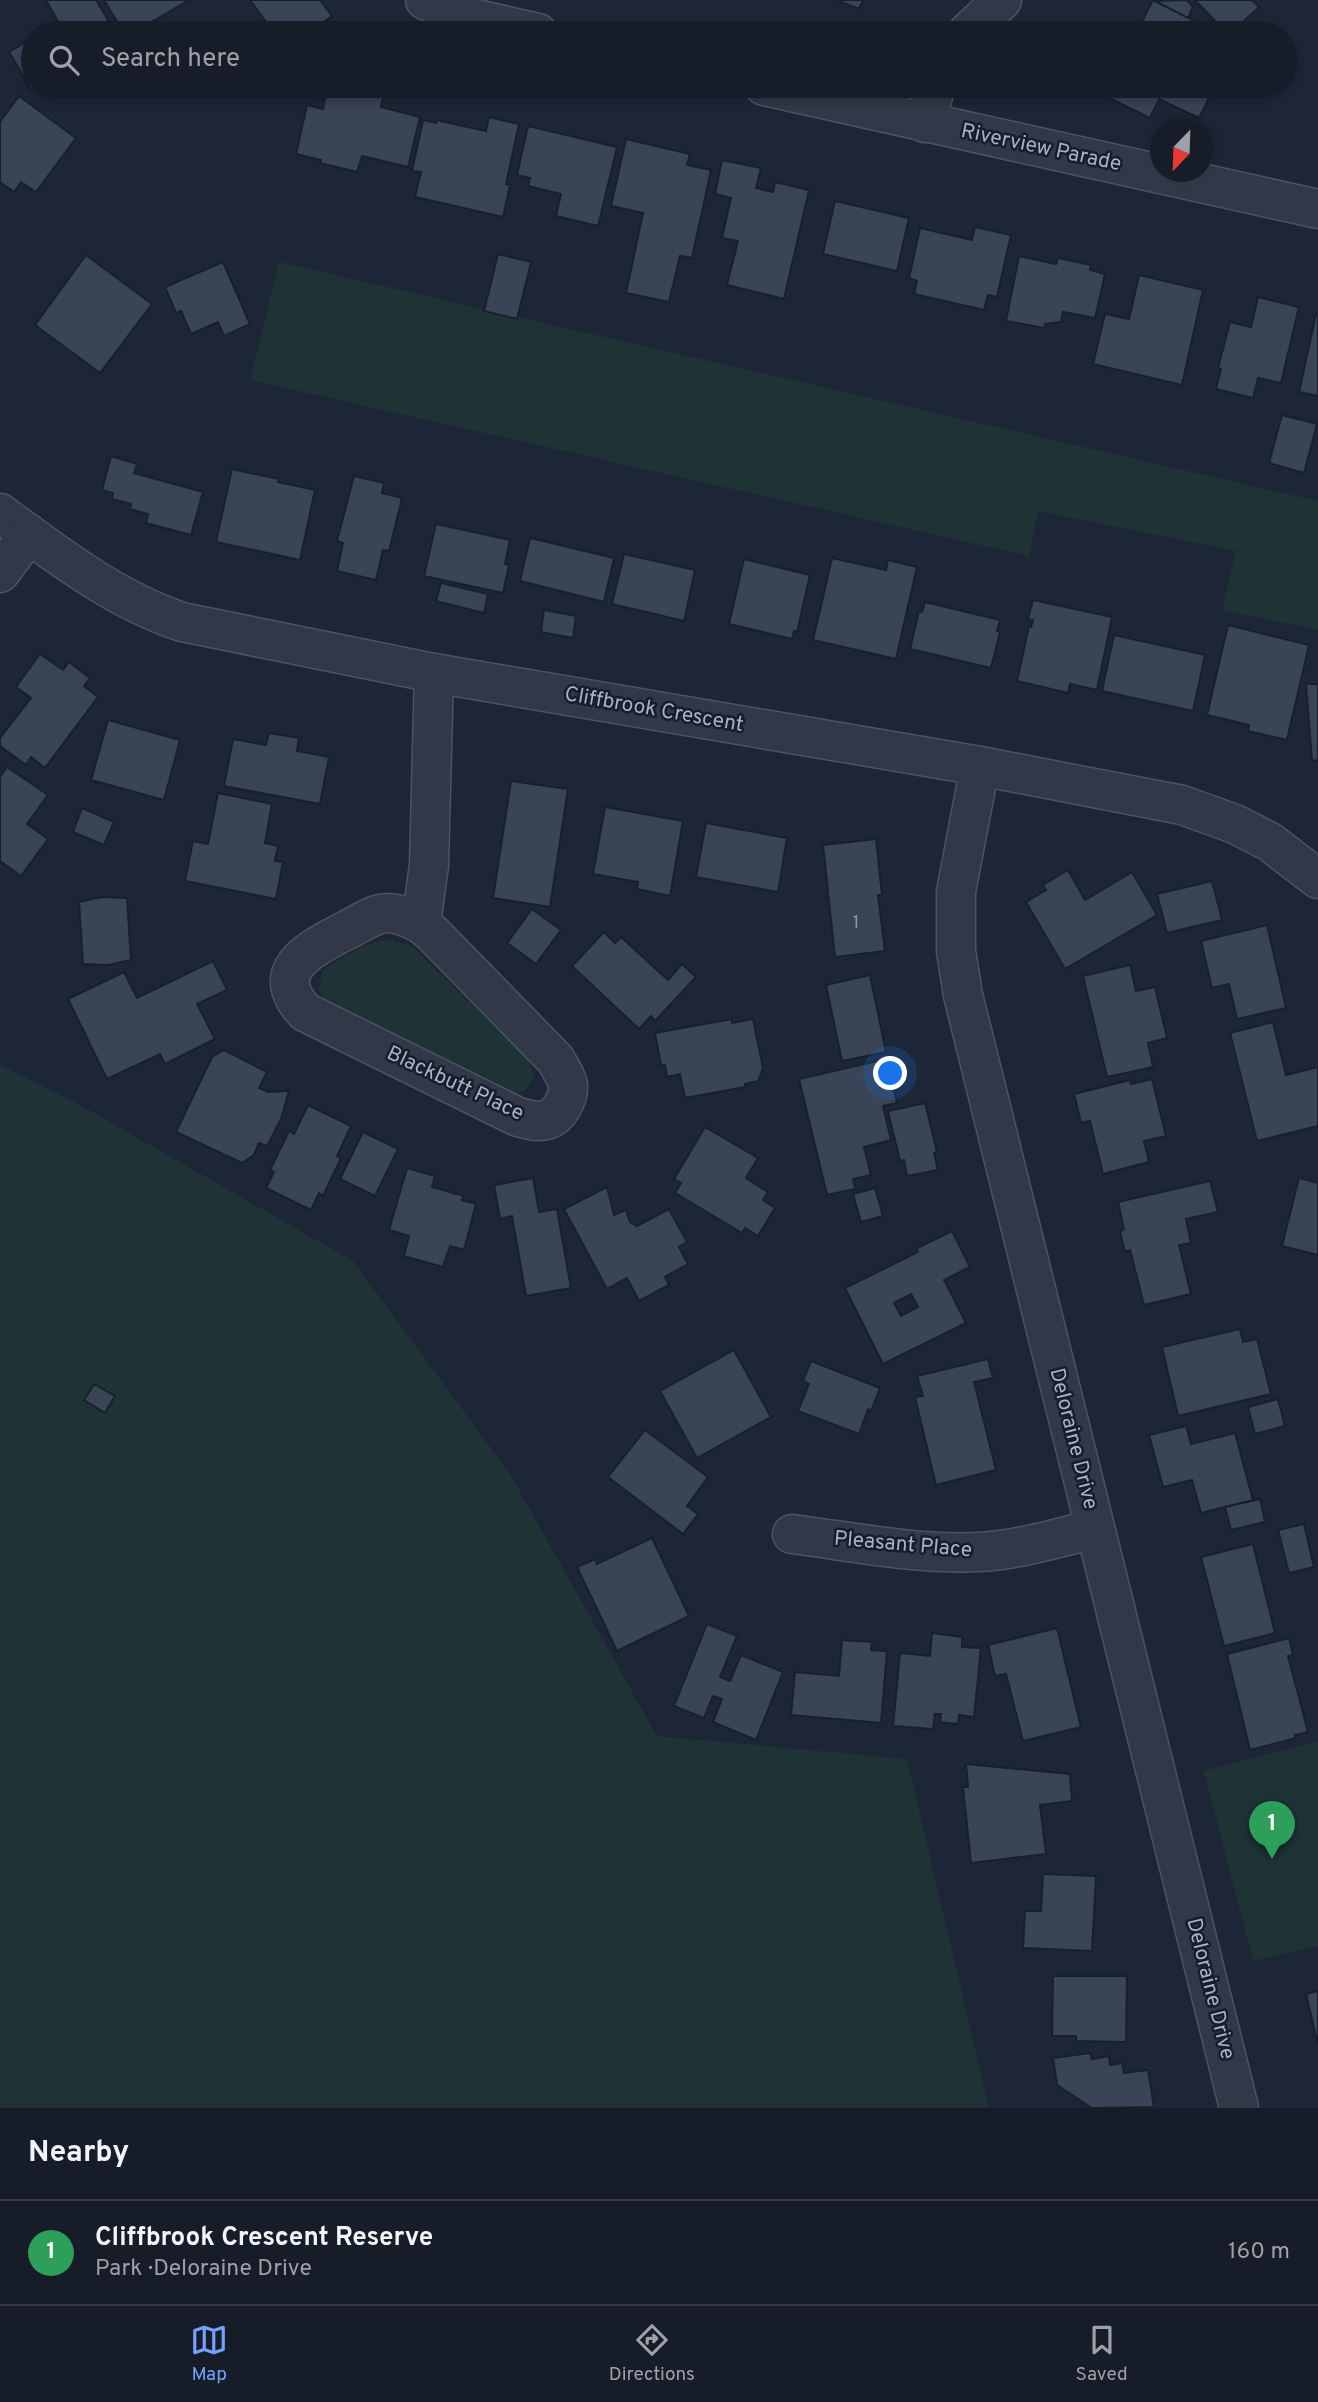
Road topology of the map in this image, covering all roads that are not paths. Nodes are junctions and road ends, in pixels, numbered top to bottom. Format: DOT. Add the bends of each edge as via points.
graph roads {
  1 [pos="425,0"];
  2 [pos="1002,0"];
  3 [pos="485,21"];
  4 [pos="980,21"];
  5 [pos="816,98"];
  6 [pos="932,98"];
  7 [pos="925,123"];
  8 [pos="1318,209"];
  9 [pos="15,523"];
  10 [pos="0,573"];
  11 [pos="434,673"];
  12 [pos="980,766"];
  13 [pos="1318,879"];
  14 [pos="421,924"];
  15 [pos="1095,1530"];
  16 [pos="792,1534"];
  17 [pos="1240,2108"];
  1 -- 3 [label="street"];
  2 -- 4 [label="street"];
  5 -- 7 [label="street, Riverview Parade"];
  6 -- 7 [label="street"];
  7 -- 8 [label="street, Riverview Parade"];
  9 -- 10 [label="street"];
  9 -- 11 [label="street, Cliffbrook Crescent" via="116,594 171,619"];
  11 -- 12 [label="street, Cliffbrook Crescent"];
  11 -- 14 [label="street" via="429,865"];
  12 -- 13 [label="street, Cliffbrook Crescent" via="1201,811 1270,842"];
  12 -- 15 [label="street, Deloraine Drive" via="956,892 956,951"];
  14 -- 14 [label="street, Blackbutt Place" via="555,1060 568,1088 554,1116 545,1121 518,1117 306,1012 295,1002 291,974 311,949 380,914 399,914"];
  15 -- 16 [label="street, Pleasant Place" via="980,1552 930,1551"];
  15 -- 17 [label="street, Deloraine Drive"];
}
